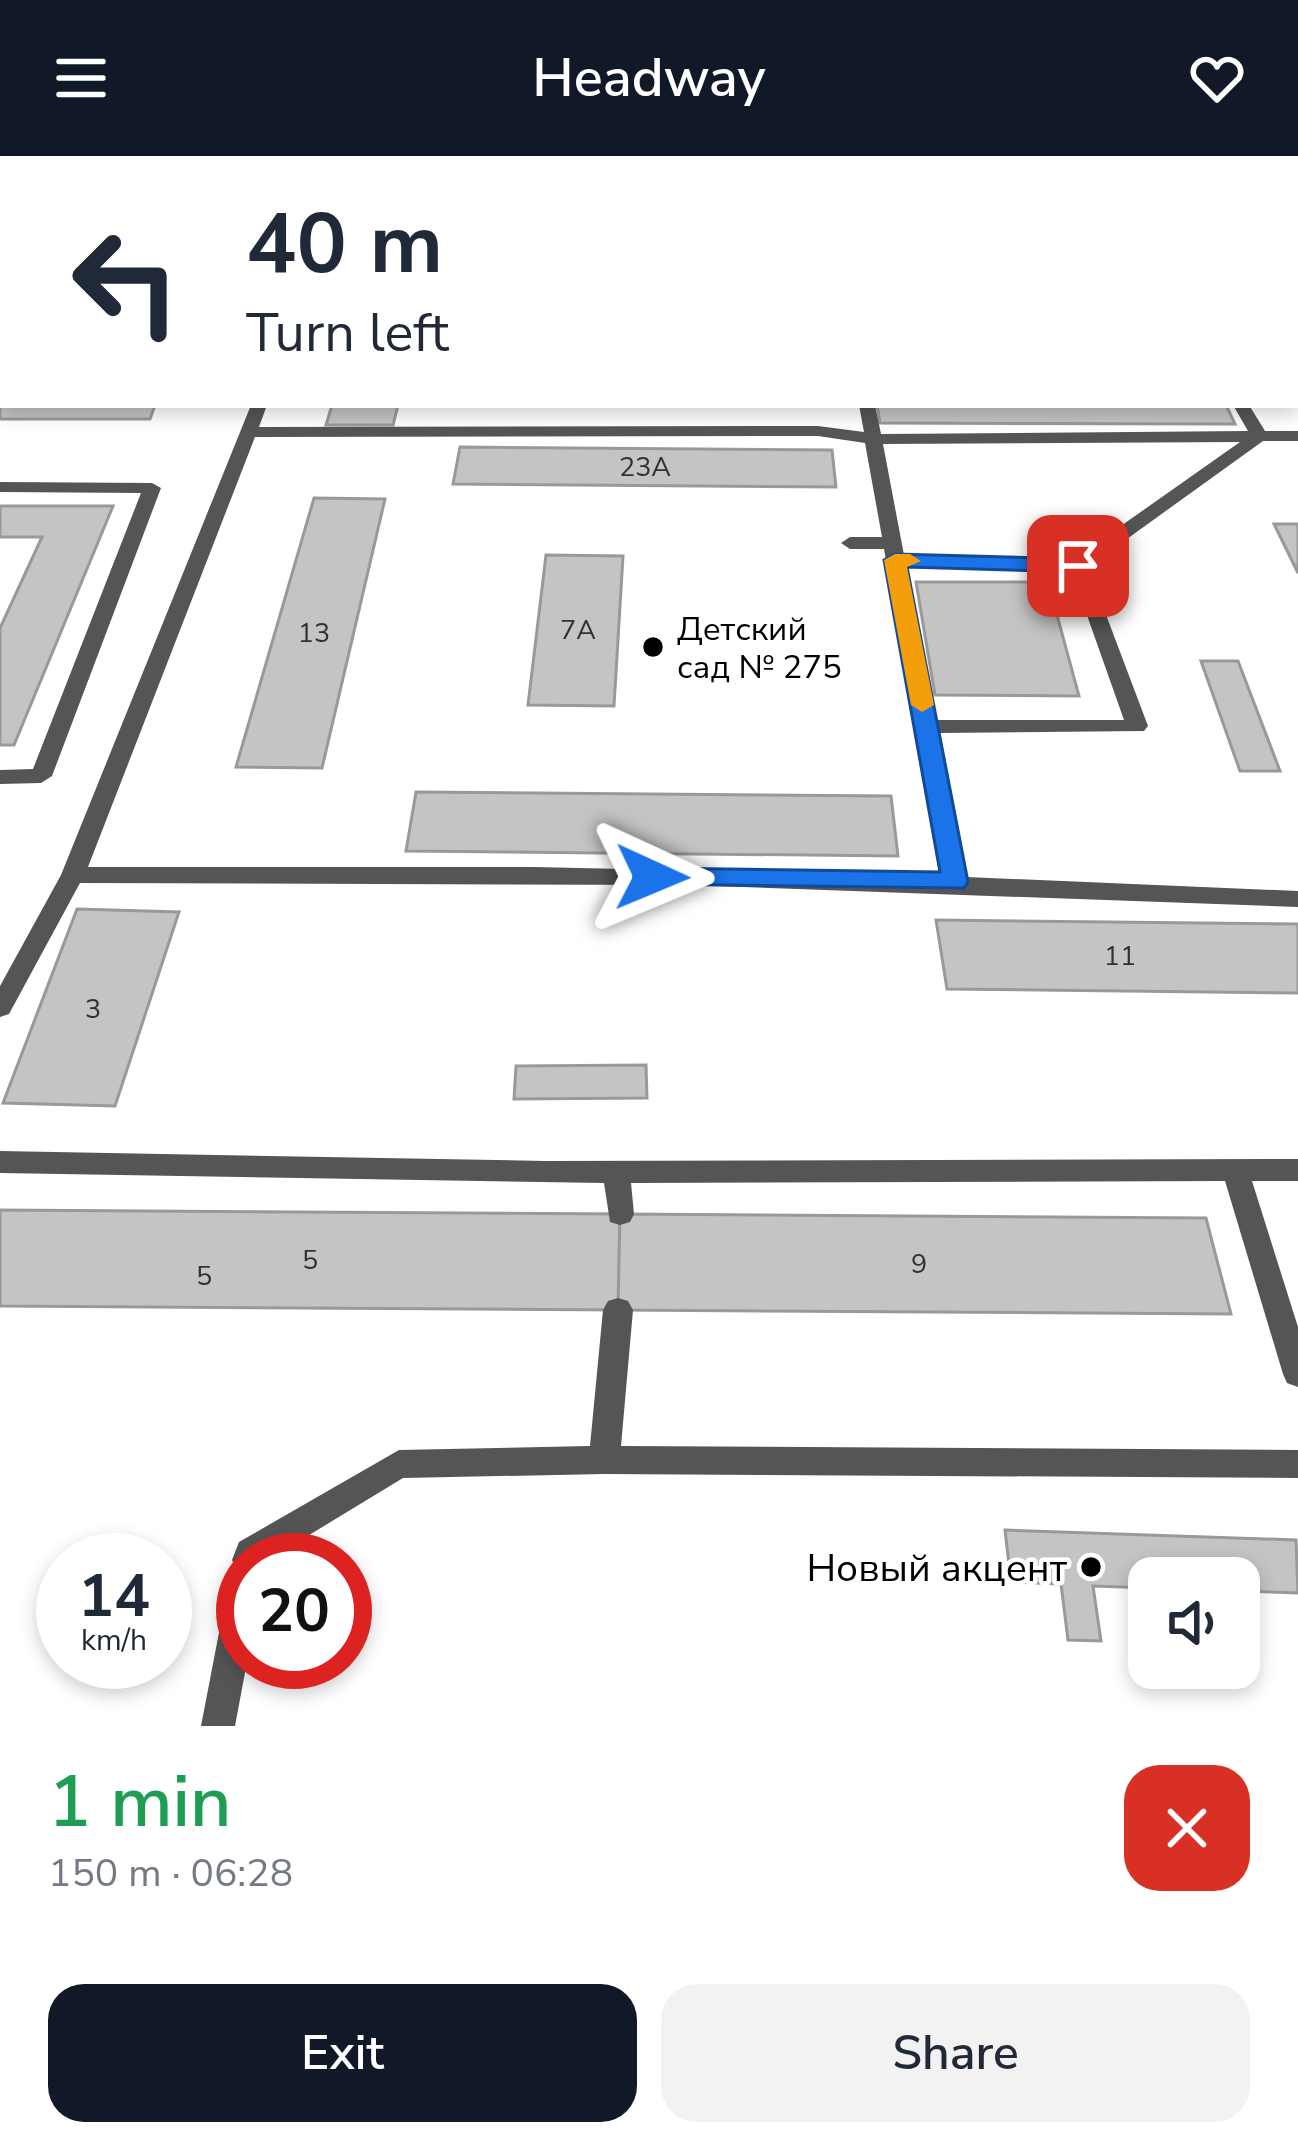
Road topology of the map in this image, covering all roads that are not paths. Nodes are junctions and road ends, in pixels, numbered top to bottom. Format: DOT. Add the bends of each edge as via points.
graph roads {
  1 [pos="258,408"];
  2 [pos="868,408"];
  3 [pos="1243,408"];
  4 [pos="246,432"];
  5 [pos="1259,436"];
  6 [pos="1298,436"];
  7 [pos="874,439"];
  8 [pos="0,487"];
  9 [pos="850,543"];
  10 [pos="894,552"];
  11 [pos="1078,566"];
  12 [pos="927,727"];
  13 [pos="0,777"];
  14 [pos="73,875"];
  15 [pos="955,882"];
  16 [pos="1298,899"];
  17 [pos="3,994"];
  18 [pos="0,1162"];
  19 [pos="1234,1170"];
  20 [pos="1298,1170"];
  21 [pos="617,1172"];
  22 [pos="620,1214"];
  23 [pos="618,1310"];
  24 [pos="1298,1374"];
  25 [pos="604,1460"];
  26 [pos="1298,1464"];
  27 [pos="283,1533"];
  28 [pos="225,1689"];
  29 [pos="218,1726"];
  1 -- 4 [label="street"];
  2 -- 7 [label="street"];
  3 -- 5 [label="street"];
  4 -- 7 [label="street" via="818,431"];
  4 -- 14 [label="street"];
  5 -- 6 [label="street"];
  5 -- 7 [label="street"];
  5 -- 11 [label="street"];
  7 -- 10 [label="street"];
  8 -- 13 [label="street" via="152,488 41,776"];
  9 -- 10 [label="street"];
  10 -- 11 [label="street"];
  10 -- 12 [label="street"];
  11 -- 12 [label="street" via="1137,726"];
  12 -- 15 [label="street"];
  14 -- 15 [label="street"];
  14 -- 17 [label="street"];
  15 -- 16 [label="street"];
  18 -- 21 [label="street"];
  19 -- 20 [label="street"];
  19 -- 21 [label="street"];
  19 -- 24 [label="street"];
  21 -- 22 [label="street"];
  23 -- 25 [label="street"];
  25 -- 26 [label="street"];
  25 -- 27 [label="street" via="399,1464"];
  28 -- 29 [label="street"];
}
